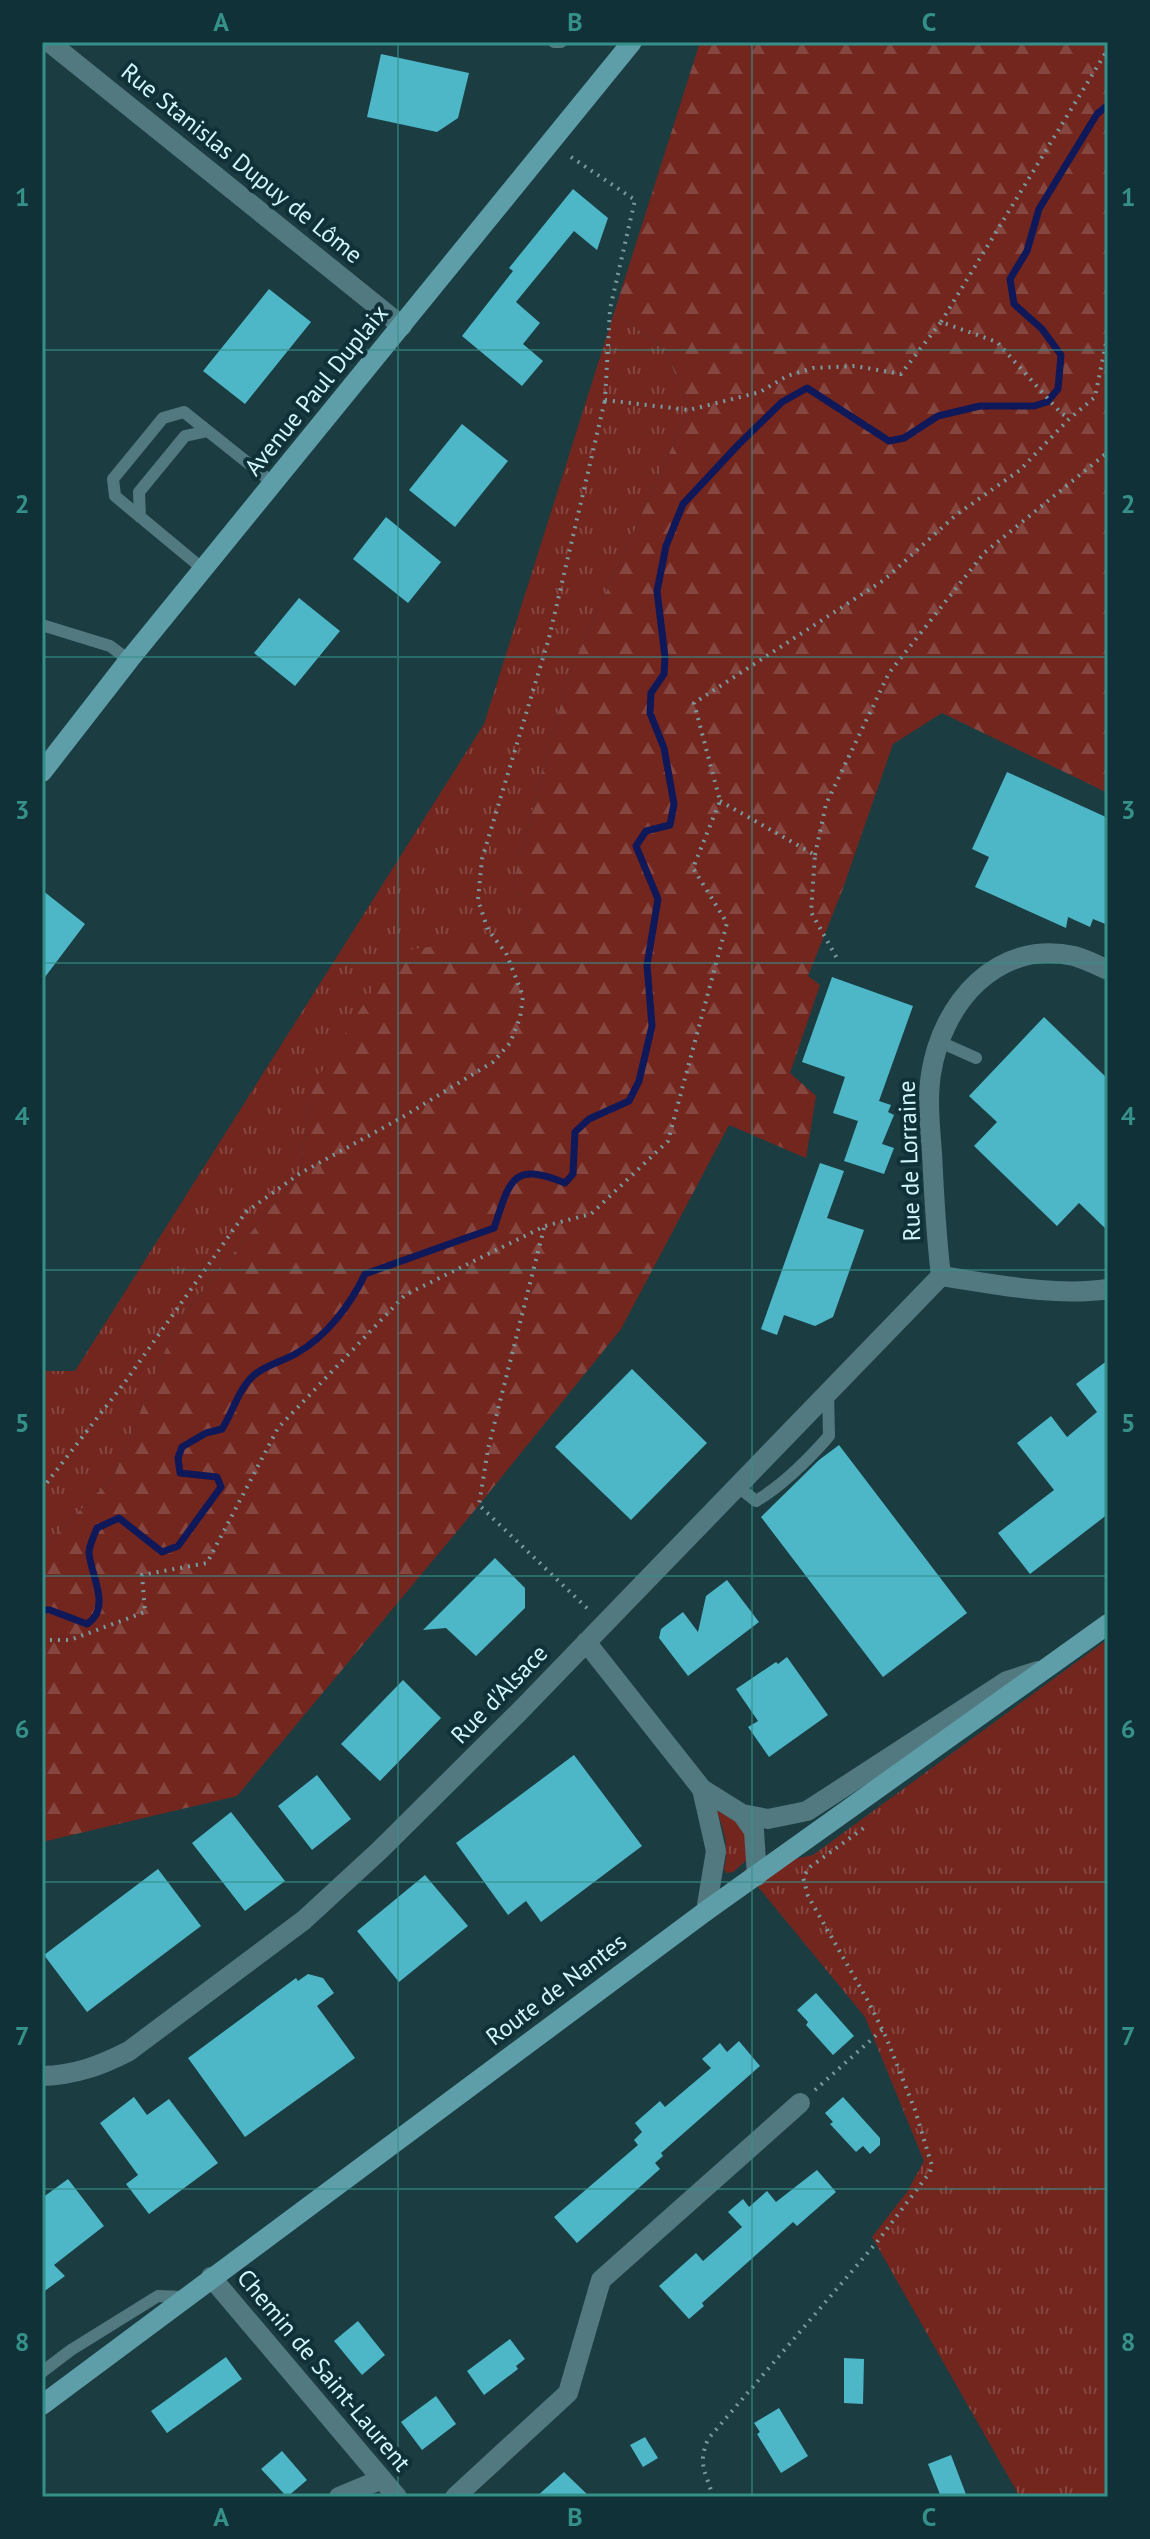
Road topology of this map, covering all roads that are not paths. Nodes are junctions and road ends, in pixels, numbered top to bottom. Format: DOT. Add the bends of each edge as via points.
graph roads {
  1 [pos="49,42"];
  2 [pos="554,42"];
  3 [pos="561,42"];
  4 [pos="632,42"];
  5 [pos="402,326"];
  6 [pos="208,431"];
  7 [pos="273,483"];
  8 [pos="140,517"];
  9 [pos="203,569"];
  10 [pos="42,625"];
  11 [pos="129,660"];
  12 [pos="42,772"];
  13 [pos="1108,970"];
  14 [pos="940,1042"];
  15 [pos="976,1058"];
  16 [pos="941,1276"];
  17 [pos="1108,1289"];
  18 [pos="828,1391"];
  19 [pos="737,1486"];
  20 [pos="1108,1624"];
  21 [pos="586,1642"];
  22 [pos="1044,1669"];
  23 [pos="702,1789"];
  24 [pos="742,1814"];
  25 [pos="757,1876"];
  26 [pos="706,1911"];
  27 [pos="42,2076"];
  28 [pos="800,2103"];
  29 [pos="211,2277"];
  30 [pos="184,2297"];
  31 [pos="42,2372"];
  32 [pos="42,2405"];
  33 [pos="382,2479"];
  34 [pos="339,2497"];
  35 [pos="397,2497"];
  36 [pos="455,2497"];
  1 -- 5 [label="street, Rue Stanislas Dupuy de Lôme"];
  2 -- 3 [label="lane"];
  4 -- 5 [label="main road, Avenue Paul Duplaix"];
  5 -- 7 [label="main road, Avenue Paul Duplaix"];
  6 -- 7 [label="lane"];
  6 -- 8 [label="lane" via="185,436 139,492"];
  6 -- 8 [label="lane" via="184,412 163,418 113,479 115,496"];
  7 -- 9 [label="main road, Avenue Paul Duplaix"];
  8 -- 9 [label="lane"];
  9 -- 11 [label="main road, Avenue Paul Duplaix"];
  10 -- 11 [label="lane" via="110,646"];
  11 -- 12 [label="main road, Avenue Paul Duplaix"];
  13 -- 14 [label="street, Rue de Lorraine" via="1075,956 1052,954 1003,963 961,998"];
  14 -- 15 [label="lane"];
  14 -- 16 [label="street, Rue de Lorraine" via="929,1104"];
  16 -- 17 [label="street" via="1054,1291"];
  16 -- 18 [label="street, Rue d'Alsace"];
  18 -- 19 [label="street, Rue d'Alsace"];
  18 -- 19 [label="lane" via="829,1436 816,1451 756,1501"];
  19 -- 21 [label="street, Rue d'Alsace"];
  20 -- 22 [label="main road, Route de Nantes"];
  21 -- 23 [label="street"];
  21 -- 27 [label="street, Rue d'Alsace" via="304,1920 129,2051 77,2073"];
  22 -- 24 [label="street" via="1007,1681 807,1811 768,1819"];
  22 -- 25 [label="main road, Route de Nantes"];
  23 -- 24 [label="street"];
  23 -- 26 [label="street" via="716,1851"];
  24 -- 25 [label="street" via="754,1831"];
  25 -- 26 [label="main road, Route de Nantes"];
  26 -- 29 [label="main road, Route de Nantes"];
  28 -- 36 [label="street" via="601,2280 568,2393"];
  29 -- 30 [label="main road, Route de Nantes"];
  29 -- 33 [label="street, Chemin de Saint-Laurent"];
  30 -- 31 [label="lane" via="158,2296"];
  30 -- 32 [label="main road, Route de Nantes"];
  33 -- 34 [label="street"];
  33 -- 35 [label="street, Chemin de Saint-Laurent"];
}
